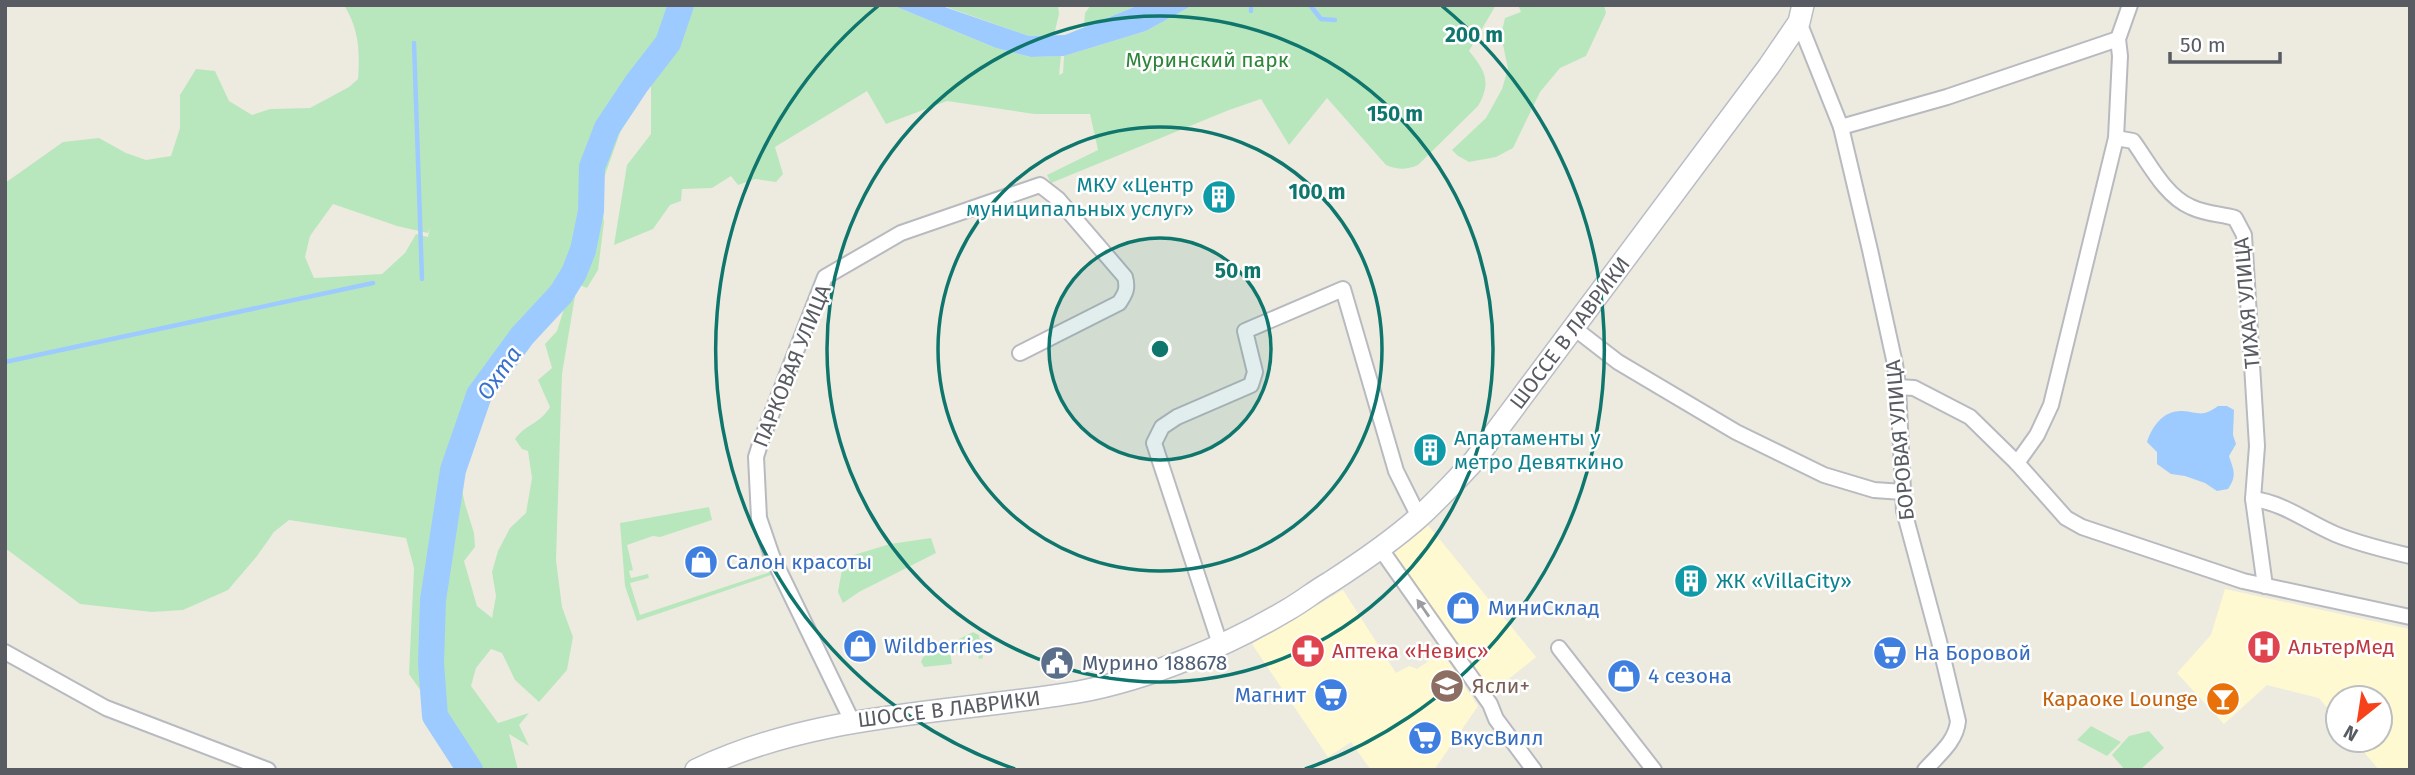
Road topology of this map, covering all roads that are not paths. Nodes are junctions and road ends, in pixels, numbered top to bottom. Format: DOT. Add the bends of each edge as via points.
graph roads {
  1 [pos="2130,5"];
  2 [pos="1801,14"];
  3 [pos="2118,39"];
  4 [pos="1841,127"];
  5 [pos="2116,138"];
  6 [pos="1574,328"];
  7 [pos="1020,353"];
  8 [pos="1898,387"];
  9 [pos="2017,463"];
  10 [pos="1903,492"];
  11 [pos="2253,499"];
  12 [pos="1419,517"];
  13 [pos="1380,548"];
  14 [pos="2410,556"];
  15 [pos="2265,586"];
  16 [pos="2410,617"];
  17 [pos="1220,644"];
  18 [pos="1559,648"];
  19 [pos="5,652"];
  20 [pos="852,721"];
  21 [pos="268,770"];
  22 [pos="696,770"];
  23 [pos="1534,770"];
  24 [pos="1654,770"];
  25 [pos="1925,770"];
  1 -- 3 [label="street"];
  2 -- 4 [label="street, БОРОВАЯ УЛИЦА"];
  2 -- 6 [label="street, ШОССЕ В ЛАВРИКИ" via="1701,160"];
  3 -- 4 [label="street" via="1947,97"];
  3 -- 5 [label="street"];
  4 -- 8 [label="street, БОРОВАЯ УЛИЦА"];
  5 -- 9 [label="street" via="2051,405"];
  5 -- 11 [label="street, ТИХАЯ УЛИЦА" via="2133,141 2170,192 2189,206 2235,218 2244,235 2257,446"];
  6 -- 10 [label="street" via="1618,362 1737,432 1824,475 1874,490"];
  6 -- 12 [label="street, ШОССЕ В ЛАВРИКИ" via="1474,461"];
  7 -- 20 [label="street, ПАРКОВАЯ УЛИЦА" via="1119,303 1126,293 1125,277 1058,199 1040,185 901,233 825,277 761,441 757,457 759,518 772,556"];
  8 -- 9 [label="street" via="1914,388 1970,416"];
  8 -- 10 [label="street, БОРОВАЯ УЛИЦА"];
  9 -- 15 [label="street" via="2066,518 2082,527"];
  10 -- 25 [label="street, БОРОВАЯ УЛИЦА" via="1958,722 1952,741"];
  11 -- 14 [label="street" via="2281,506 2334,534"];
  11 -- 15 [label="street, ТИХАЯ УЛИЦА"];
  12 -- 13 [label="street, ШОССЕ В ЛАВРИКИ"];
  12 -- 17 [label="street" via="1396,471 1343,289 1245,331 1255,372 1251,385 1177,417 1162,427 1154,443"];
  13 -- 17 [label="street, ШОССЕ В ЛАВРИКИ" via="1289,610"];
  23 -- 13 [label="street, one-way"];
  15 -- 16 [label="street"];
  17 -- 20 [label="street, ШОССЕ В ЛАВРИКИ" via="1186,661 1097,688"];
  18 -- 24 [label="street"];
  19 -- 21 [label="street" via="106,708"];
  20 -- 22 [label="street, ШОССЕ В ЛАВРИКИ" via="766,743"];
}
